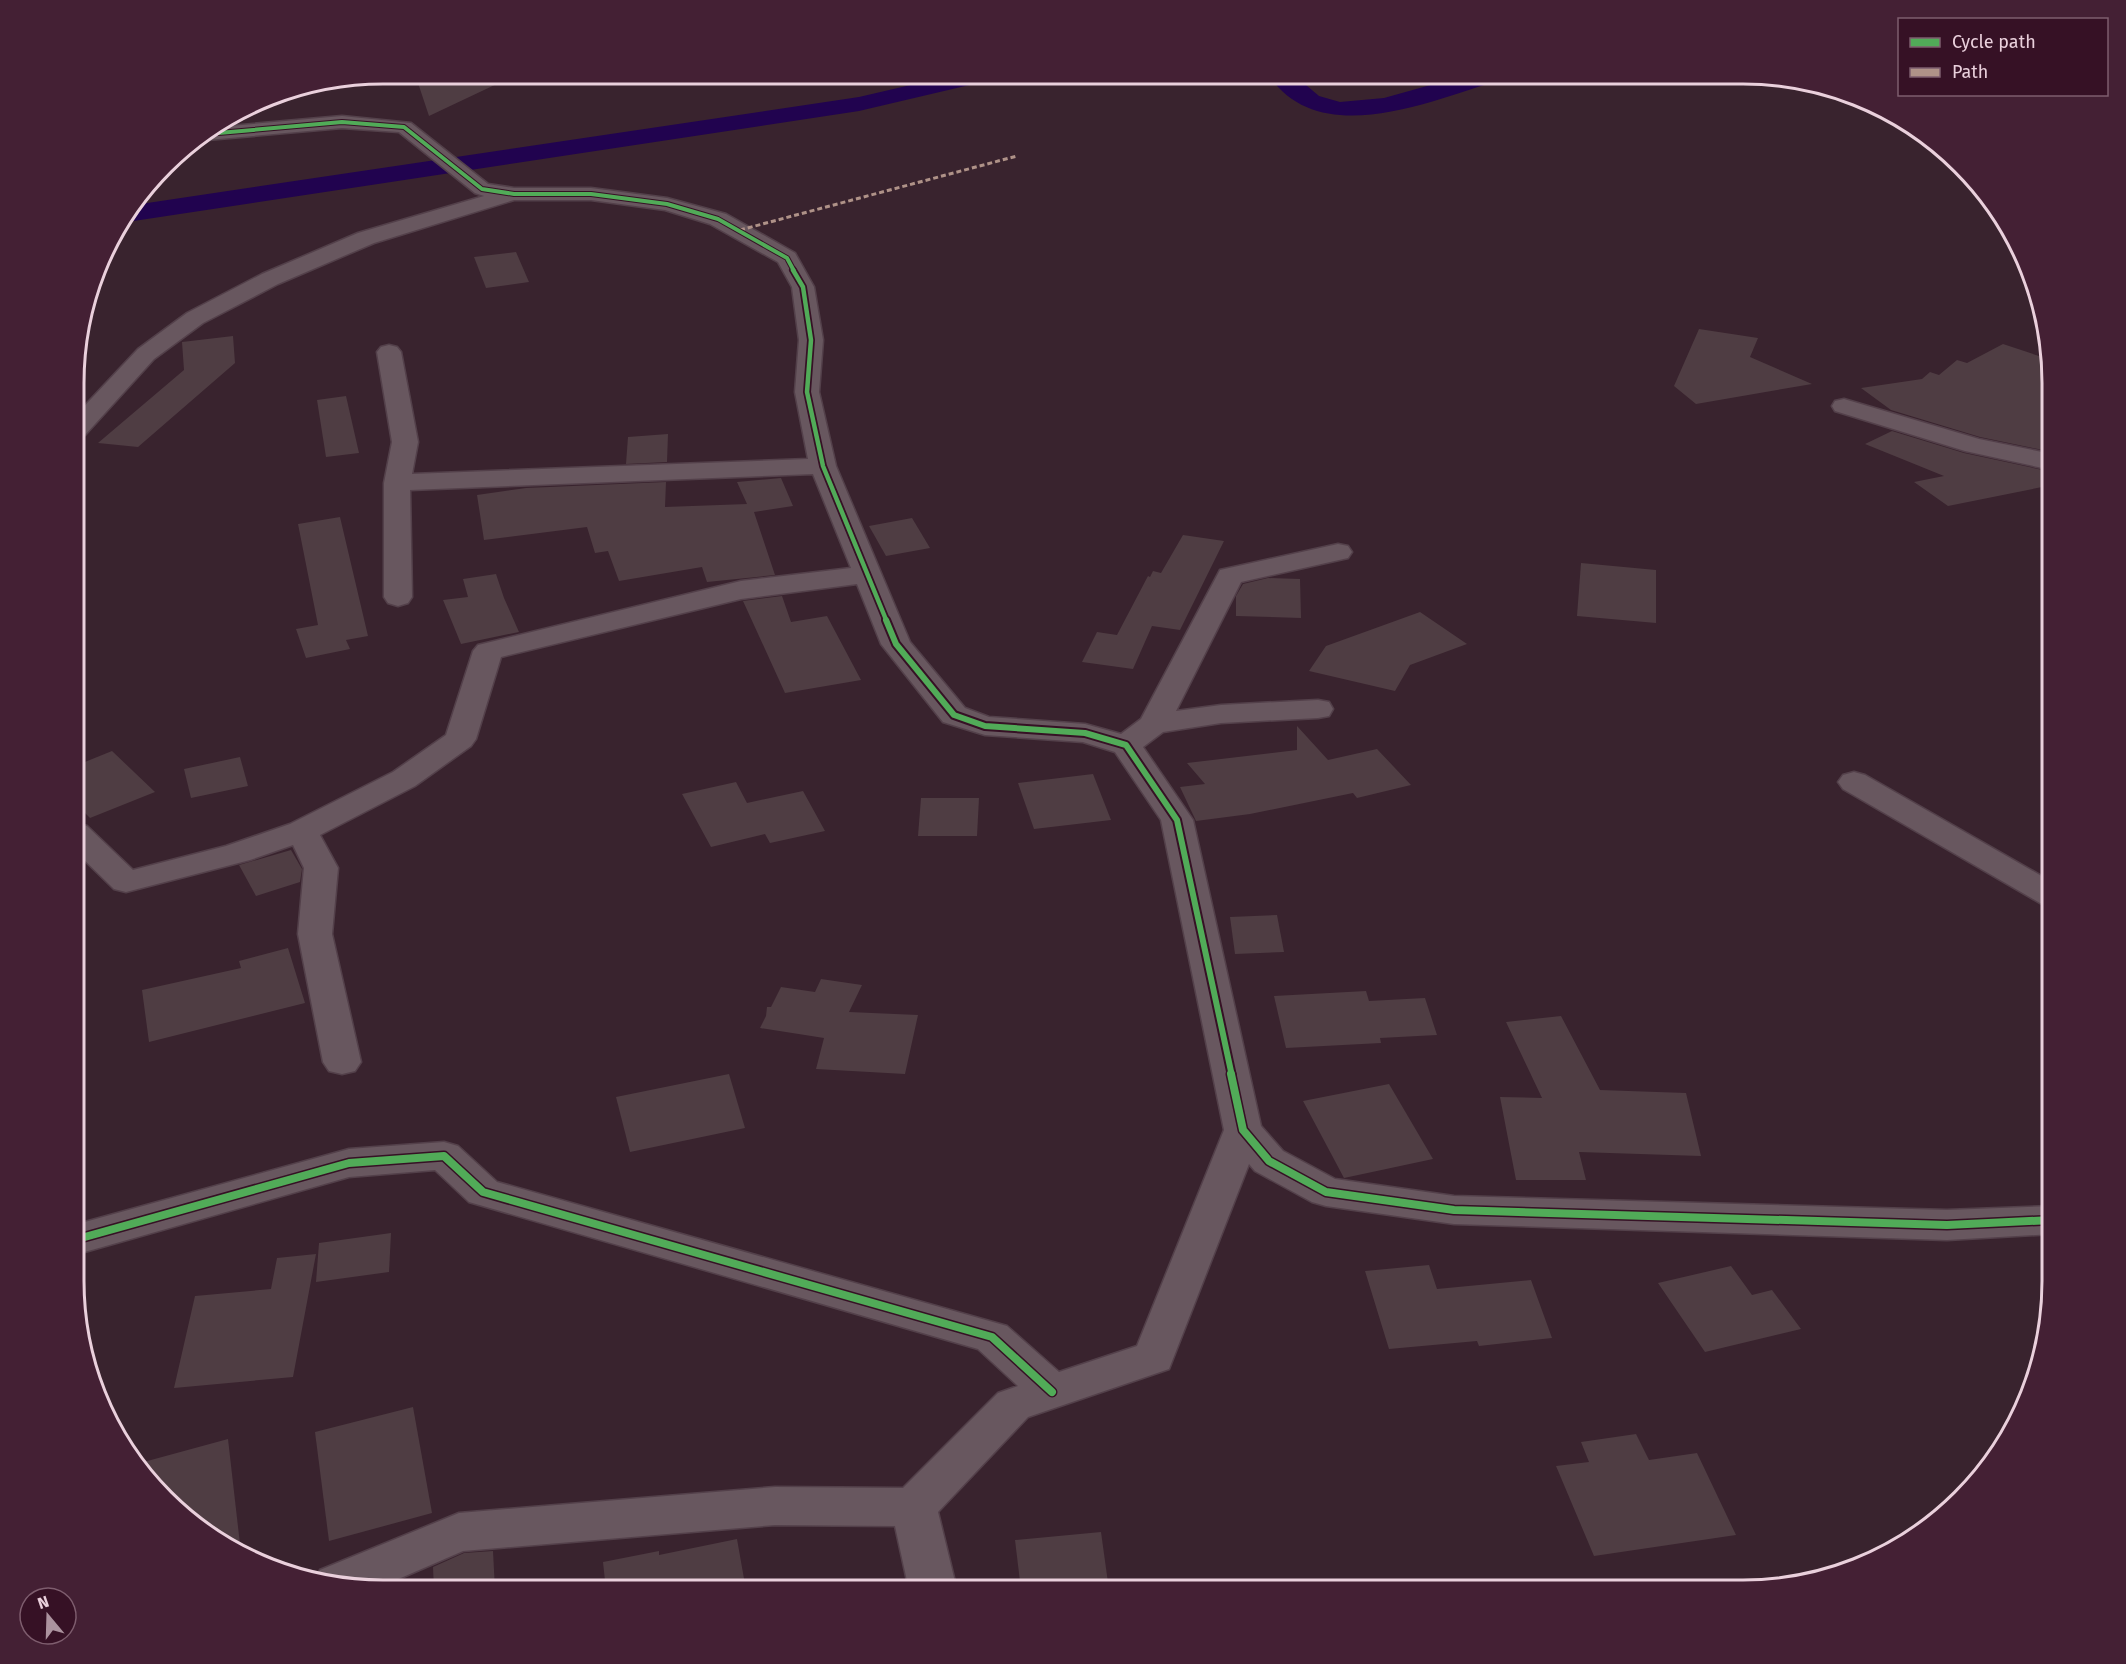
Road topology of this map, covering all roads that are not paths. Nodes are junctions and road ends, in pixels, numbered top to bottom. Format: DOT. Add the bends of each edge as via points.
graph roads {
  1 [pos="219,133"];
  2 [pos="514,194"];
  3 [pos="389,352"];
  4 [pos="1844,406"];
  5 [pos="84,421"];
  6 [pos="2042,460"];
  7 [pos="823,466"];
  8 [pos="397,483"];
  9 [pos="1338,552"];
  10 [pos="867,574"];
  11 [pos="398,597"];
  12 [pos="1318,709"];
  13 [pos="1154,724"];
  14 [pos="1126,745"];
  15 [pos="1854,782"];
  16 [pos="302,831"];
  17 [pos="84,842"];
  18 [pos="2042,890"];
  19 [pos="342,1062"];
  20 [pos="1243,1130"];
  21 [pos="2042,1220"];
  22 [pos="84,1237"];
  23 [pos="1052,1392"];
  24 [pos="914,1507"];
  25 [pos="352,1578"];
  26 [pos="931,1580"];
  1 -- 2 [label="street" via="342,122 404,127 482,189"];
  2 -- 5 [label="street" via="366,238 270,279 195,318 147,354"];
  2 -- 7 [label="street" via="591,194 667,204 718,219 787,258 803,287 811,340 807,392"];
  3 -- 8 [label="street" via="405,442"];
  4 -- 6 [label="street" via="1974,446"];
  7 -- 8 [label="street"];
  7 -- 10 [label="street"];
  8 -- 11 [label="street"];
  9 -- 13 [label="street" via="1230,576"];
  10 -- 14 [label="street" via="896,644 954,715 985,726 1085,733"];
  10 -- 16 [label="street" via="741,590 488,651 460,740 404,779"];
  12 -- 13 [label="street" via="1221,714"];
  13 -- 14 [label="street"];
  14 -- 20 [label="street" via="1177,820"];
  15 -- 18 [label="street"];
  16 -- 17 [label="street" via="238,853 126,882"];
  16 -- 19 [label="street" via="321,868 315,934"];
  20 -- 21 [label="street" via="1269,1161 1326,1192 1454,1210 1947,1225"];
  20 -- 23 [label="street" via="1154,1357"];
  22 -- 23 [label="street" via="349,1164 444,1156 483,1192 992,1337"];
  23 -- 24 [label="street" via="1013,1405"];
  24 -- 25 [label="street" via="775,1506 459,1532"];
  24 -- 26 [label="street"];
}
